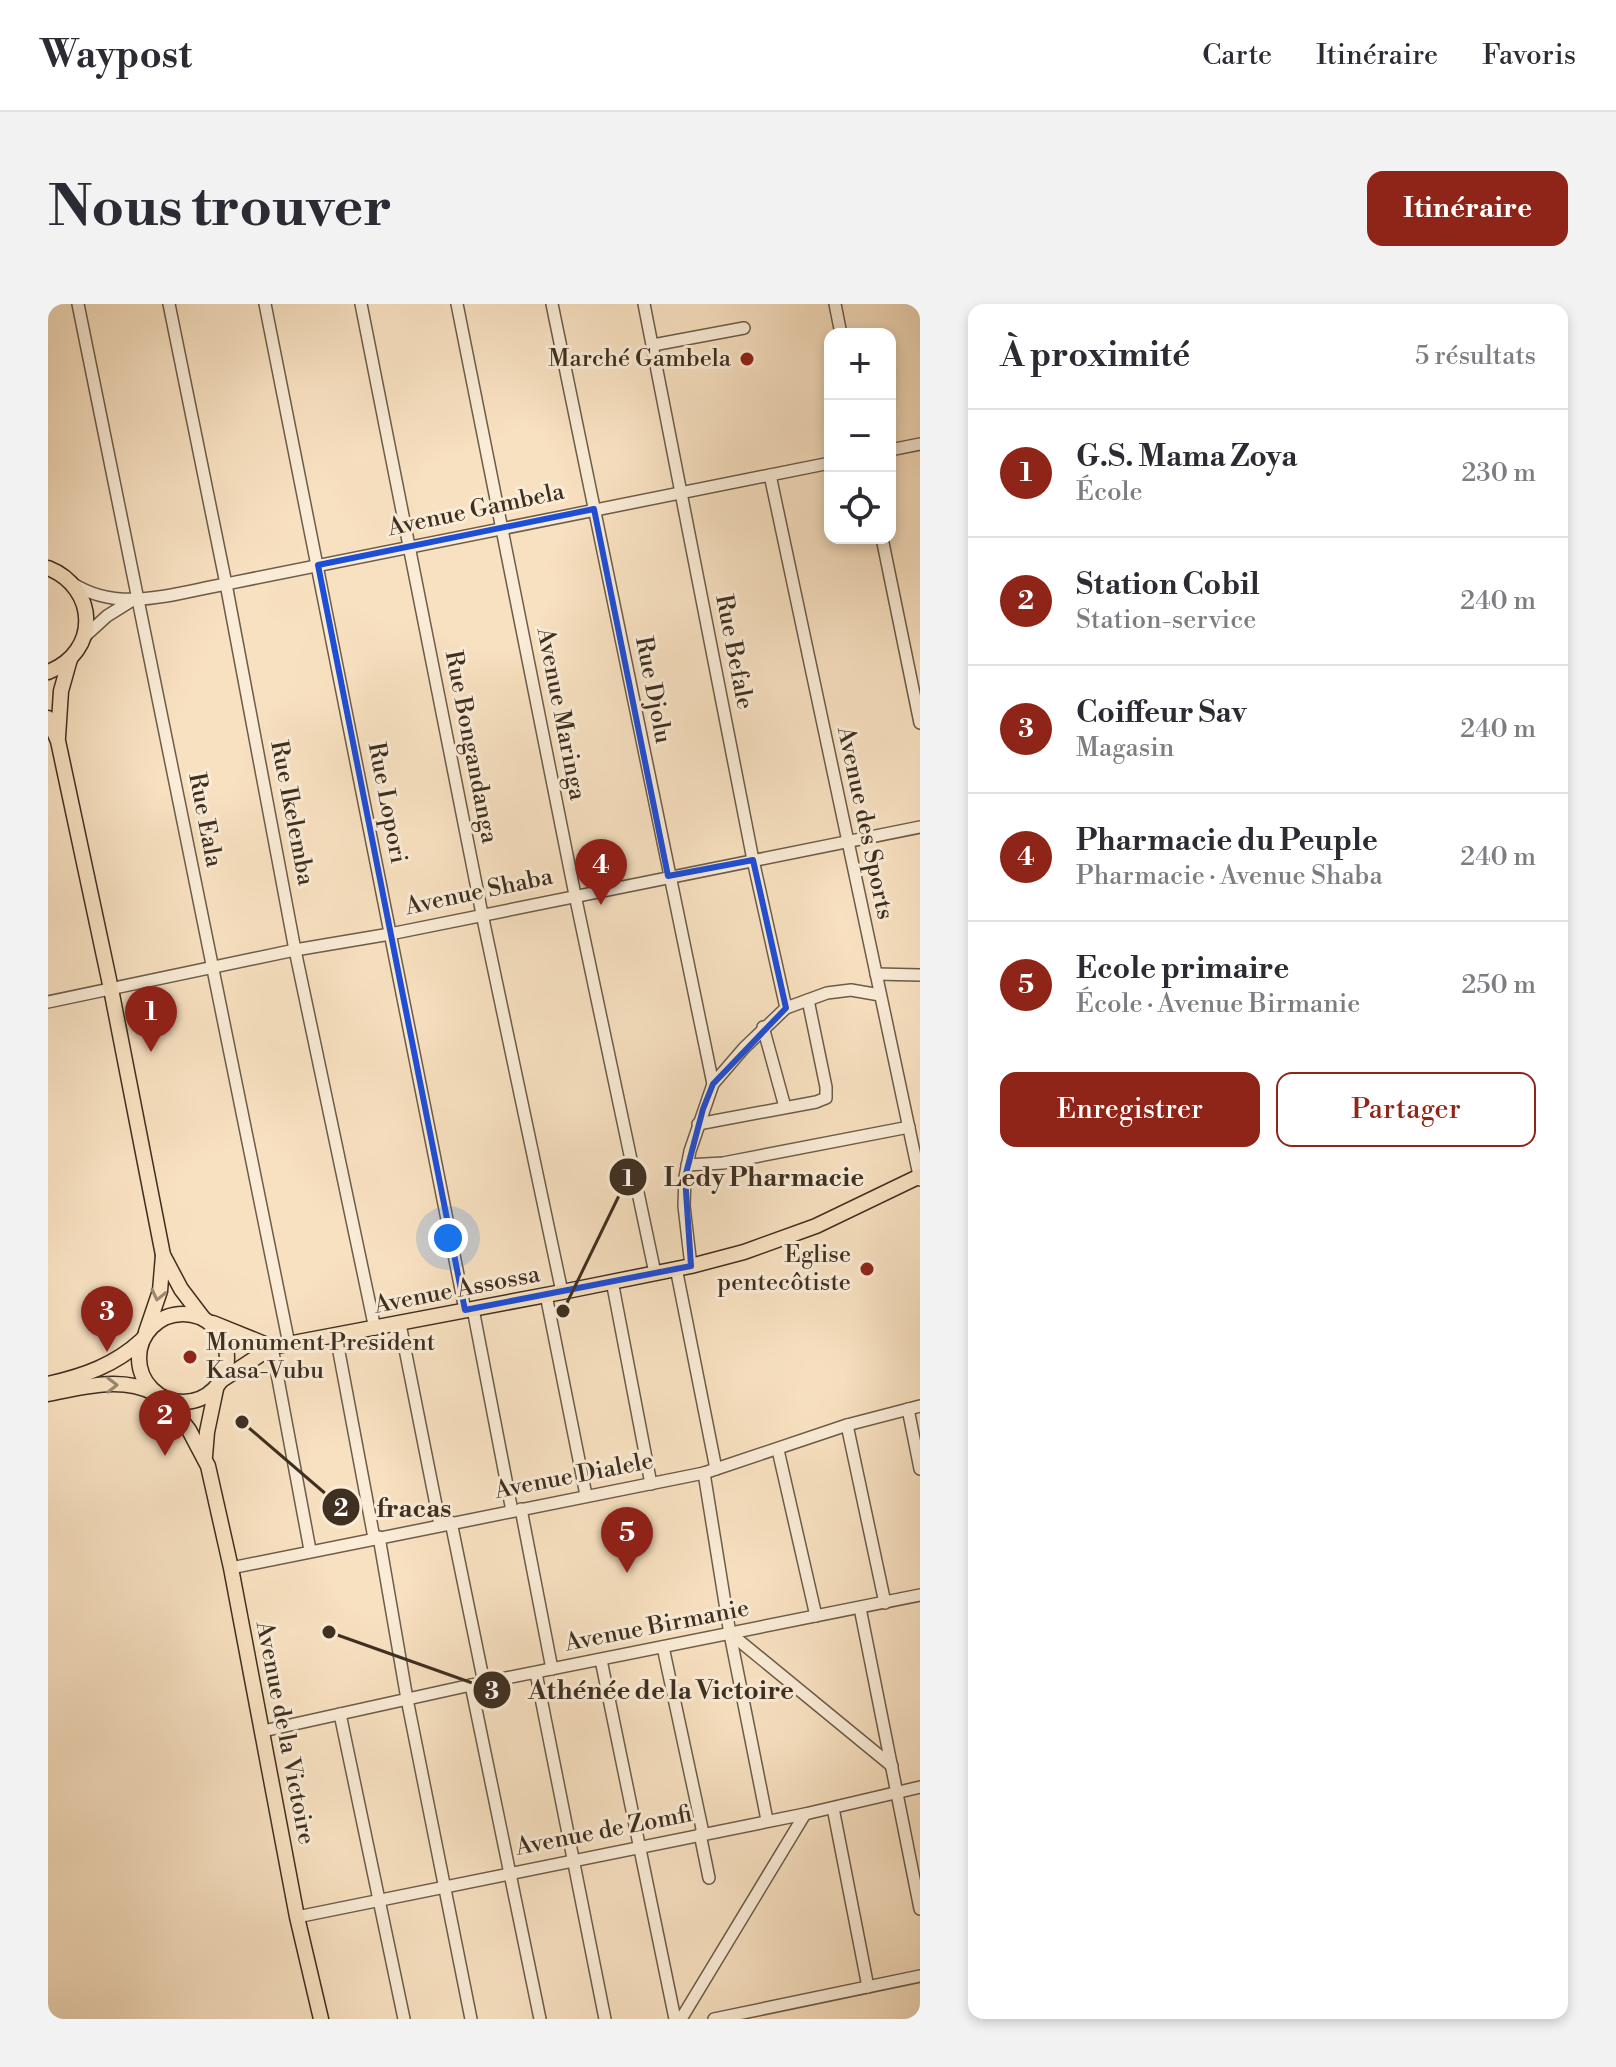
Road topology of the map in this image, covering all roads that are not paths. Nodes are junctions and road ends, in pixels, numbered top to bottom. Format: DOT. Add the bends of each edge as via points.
graph roads {
  1 [pos="78,304"];
  2 [pos="169,304"];
  3 [pos="265,304"];
  4 [pos="361,304"];
  5 [pos="457,304"];
  6 [pos="552,304"];
  7 [pos="644,304"];
  8 [pos="835,304"];
  9 [pos="744,328"];
  10 [pos="840,328"];
  11 [pos="653,345"];
  12 [pos="920,444"];
  13 [pos="896,449"];
  14 [pos="824,464"];
  15 [pos="770,475"];
  16 [pos="680,492"];
  17 [pos="594,509"];
  18 [pos="501,528"];
  19 [pos="883,544"];
  20 [pos="409,546"];
  21 [pos="318,565"];
  22 [pos="48,568"];
  23 [pos="72,583"];
  24 [pos="226,584"];
  25 [pos="136,600"];
  26 [pos="84,637"];
  27 [pos="70,659"];
  28 [pos="48,672"];
  29 [pos="48,718"];
  30 [pos="920,723"];
  31 [pos="58,741"];
  32 [pos="920,827"];
  33 [pos="846,841"];
  34 [pos="753,860"];
  35 [pos="668,876"];
  36 [pos="575,895"];
  37 [pos="482,914"];
  38 [pos="390,934"];
  39 [pos="295,950"];
  40 [pos="211,968"];
  41 [pos="876,974"];
  42 [pos="920,975"];
  43 [pos="111,989"];
  44 [pos="880,995"];
  45 [pos="808,1000"];
  46 [pos="48,1002"];
  47 [pos="786,1008"];
  48 [pos="763,1027"];
  49 [pos="713,1084"];
  50 [pos="785,1107"];
  51 [pos="698,1124"];
  52 [pos="909,1127"];
  53 [pos="687,1165"];
  54 [pos="920,1178"];
  55 [pos="163,1255"];
  56 [pos="691,1266"];
  57 [pos="676,1268"];
  58 [pos="655,1273"];
  59 [pos="612,1281"];
  60 [pos="562,1292"];
  61 [pos="546,1295"];
  62 [pos="469,1310"];
  63 [pos="205,1319"];
  64 [pos="400,1324"];
  65 [pos="375,1329"];
  66 [pos="336,1336"];
  67 [pos="144,1337"];
  68 [pos="289,1344"];
  69 [pos="272,1347"];
  70 [pos="219,1384"];
  71 [pos="58,1385"];
  72 [pos="48,1394"];
  73 [pos="162,1397"];
  74 [pos="914,1408"];
  75 [pos="847,1425"];
  76 [pos="778,1450"];
  77 [pos="205,1456"];
  78 [pos="920,1469"];
  79 [pos="710,1471"];
  80 [pos="651,1484"];
  81 [pos="586,1495"];
  82 [pos="516,1510"];
  83 [pos="446,1524"];
  84 [pos="376,1538"];
  85 [pos="310,1550"];
  86 [pos="231,1568"];
  87 [pos="920,1595"];
  88 [pos="885,1603"];
  89 [pos="860,1608"];
  90 [pos="816,1616"];
  91 [pos="730,1634"];
  92 [pos="663,1647"];
  93 [pos="601,1660"];
  94 [pos="552,1669"];
  95 [pos="536,1673"];
  96 [pos="484,1683"];
  97 [pos="471,1685"];
  98 [pos="407,1699"];
  99 [pos="340,1714"];
  100 [pos="263,1731"];
  101 [pos="892,1766"];
  102 [pos="920,1787"];
  103 [pos="897,1792"];
  104 [pos="833,1808"];
  105 [pos="805,1814"];
  106 [pos="767,1820"];
  107 [pos="702,1833"];
  108 [pos="641,1846"];
  109 [pos="573,1860"];
  110 [pos="510,1872"];
  111 [pos="709,1878"];
  112 [pos="444,1886"];
  113 [pos="378,1899"];
  114 [pos="920,1909"];
  115 [pos="297,1917"];
  116 [pos="920,1976"];
  117 [pos="868,1987"];
  118 [pos="321,2019"];
  119 [pos="404,2019"];
  120 [pos="471,2019"];
  121 [pos="540,2019"];
  122 [pos="605,2019"];
  123 [pos="675,2019"];
  124 [pos="681,2019"];
  125 [pos="714,2019"];
  1 -- 25 [label="street, Rue Eala"];
  2 -- 24 [label="street, Rue Ikelemba"];
  3 -- 21 [label="street, Rue Lopori"];
  4 -- 20 [label="street, Rue Bongandanga"];
  5 -- 18 [label="street, Avenue Maringa"];
  6 -- 17 [label="street, Rue Djolu"];
  7 -- 11 [label="street, Rue Befale"];
  8 -- 10 [label="street"];
  9 -- 11 [label="street"];
  11 -- 16 [label="street, Rue Befale"];
  12 -- 13 [label="street"];
  14 -- 15 [label="street, Avenue Gambela"];
  15 -- 16 [label="street, Avenue Gambela"];
  15 -- 33 [label="street, Avenue des Sports"];
  16 -- 17 [label="street, Avenue Gambela"];
  16 -- 34 [label="street, Rue Befale"];
  17 -- 18 [label="street, Avenue Gambela"];
  17 -- 35 [label="street, Rue Djolu"];
  18 -- 20 [label="street, Avenue Gambela"];
  18 -- 36 [label="street, Avenue Maringa"];
  19 -- 30 [label="street"];
  20 -- 21 [label="street, Avenue Gambela"];
  20 -- 37 [label="street, Rue Bongandanga"];
  21 -- 24 [label="street, Avenue Gambela"];
  21 -- 38 [label="street, Rue Lopori"];
  22 -- 23 [label="main road"];
  23 -- 25 [label="street" via="100,597"];
  23 -- 26 [label="main road" via="87,618"];
  24 -- 25 [label="street, Avenue Gambela"];
  24 -- 39 [label="street, Rue Ikelemba"];
  25 -- 26 [label="street"];
  25 -- 40 [label="street, Rue Eala"];
  26 -- 27 [label="main road"];
  27 -- 28 [label="main road"];
  27 -- 31 [label="main road" via="61,691"];
  29 -- 31 [label="main road"];
  31 -- 43 [label="main road"];
  32 -- 33 [label="street, Avenue Shaba"];
  33 -- 34 [label="street, Avenue Shaba"];
  33 -- 41 [label="street, Avenue des Sports"];
  34 -- 35 [label="street, Avenue Shaba"];
  34 -- 47 [label="street, Rue Befale"];
  35 -- 36 [label="street, Avenue Shaba"];
  35 -- 49 [label="street, Rue Djolu"];
  36 -- 37 [label="street, Avenue Shaba"];
  36 -- 58 [label="street, Avenue Maringa"];
  37 -- 38 [label="street, Avenue Shaba"];
  37 -- 60 [label="street, Rue Bongandanga"];
  38 -- 39 [label="street, Avenue Shaba"];
  38 -- 62 [label="street, Rue Lopori"];
  39 -- 40 [label="street, Avenue Shaba"];
  39 -- 65 [label="street, Rue Ikelemba"];
  40 -- 43 [label="street, Avenue Shaba"];
  40 -- 68 [label="street, Rue Eala"];
  41 -- 42 [label="street"];
  41 -- 44 [label="street, Avenue des Sports"];
  43 -- 46 [label="street, Avenue Shaba"];
  43 -- 55 [label="main road"];
  44 -- 45 [label="street" via="851,990"];
  44 -- 52 [label="street, Avenue des Sports"];
  45 -- 47 [label="street"];
  45 -- 50 [label="street" via="826,1098"];
  47 -- 48 [label="street"];
  48 -- 49 [label="street"];
  48 -- 50 [label="street"];
  49 -- 51 [label="street"];
  50 -- 51 [label="street"];
  51 -- 53 [label="street"];
  52 -- 53 [label="street" via="723,1163"];
  52 -- 54 [label="street, Avenue des Sports"];
  53 -- 56 [label="street" via="684,1206"];
  54 -- 56 [label="main road, Avenue Assossa" via="816,1226"];
  55 -- 63 [label="main road"];
  55 -- 67 [label="main road, one-way" via="160,1291"];
  56 -- 57 [label="main road, Avenue Assossa"];
  57 -- 58 [label="main road, Avenue Assossa"];
  57 -- 79 [label="street"];
  58 -- 59 [label="main road, Avenue Assossa"];
  59 -- 60 [label="main road, Avenue Assossa"];
  59 -- 80 [label="street"];
  60 -- 61 [label="main road, Avenue Assossa"];
  61 -- 62 [label="main road, Avenue Assossa"];
  61 -- 81 [label="street"];
  62 -- 64 [label="main road, Avenue Assossa"];
  62 -- 82 [label="street, Rue Lopori"];
  63 -- 67 [label="main road" via="178,1314 154,1324"];
  63 -- 69 [label="main road"];
  63 -- 70 [label="main road" via="217,1329 227,1354"];
  64 -- 65 [label="main road, Avenue Assossa"];
  64 -- 83 [label="street"];
  65 -- 66 [label="main road, Avenue Assossa"];
  66 -- 68 [label="main road, Avenue Assossa"];
  66 -- 84 [label="street"];
  67 -- 71 [label="main road" via="123,1357"];
  67 -- 73 [label="main road" via="139,1366"];
  68 -- 69 [label="main road, Avenue Assossa"];
  69 -- 70 [label="main road"];
  69 -- 85 [label="street"];
  70 -- 73 [label="main road" via="198,1401"];
  70 -- 77 [label="main road"];
  71 -- 72 [label="main road"];
  71 -- 73 [label="main road, one-way" via="114,1384"];
  73 -- 77 [label="main road"];
  74 -- 75 [label="street, Avenue Dialele"];
  74 -- 78 [label="street"];
  75 -- 76 [label="street, Avenue Dialele"];
  75 -- 88 [label="street"];
  76 -- 79 [label="street, Avenue Dialele"];
  76 -- 90 [label="street"];
  77 -- 86 [label="main road, Avenue de la Victoire"];
  79 -- 80 [label="street, Avenue Dialele"];
  79 -- 91 [label="street"];
  80 -- 81 [label="street, Avenue Dialele"];
  81 -- 82 [label="street, Avenue Dialele"];
  82 -- 83 [label="street, Avenue Dialele"];
  82 -- 94 [label="street, Rue Lopori"];
  83 -- 84 [label="street, Avenue Dialele"];
  83 -- 96 [label="street"];
  84 -- 85 [label="street, Avenue Dialele"];
  84 -- 98 [label="street"];
  85 -- 86 [label="street, Avenue Dialele"];
  86 -- 100 [label="main road, Avenue de la Victoire"];
  87 -- 88 [label="street, Avenue Birmanie"];
  88 -- 89 [label="street, Avenue Birmanie"];
  89 -- 90 [label="street, Avenue Birmanie"];
  89 -- 101 [label="street"];
  90 -- 91 [label="street, Avenue Birmanie"];
  91 -- 92 [label="street, Avenue Birmanie"];
  91 -- 101 [label="street"];
  91 -- 106 [label="street"];
  92 -- 93 [label="street, Avenue Birmanie"];
  92 -- 107 [label="street"];
  93 -- 94 [label="street, Avenue Birmanie"];
  93 -- 108 [label="street"];
  94 -- 95 [label="street, Avenue Birmanie"];
  95 -- 96 [label="street, Avenue Birmanie"];
  95 -- 109 [label="street"];
  96 -- 97 [label="street, Avenue Birmanie"];
  97 -- 98 [label="street, Avenue Birmanie"];
  97 -- 110 [label="street"];
  98 -- 99 [label="street, Avenue Birmanie"];
  98 -- 112 [label="street"];
  99 -- 100 [label="street, Avenue Birmanie"];
  99 -- 113 [label="street"];
  100 -- 115 [label="main road, Avenue de la Victoire"];
  101 -- 103 [label="street"];
  102 -- 103 [label="street, Avenue de Zomfi"];
  103 -- 104 [label="street, Avenue de Zomfi"];
  103 -- 114 [label="street"];
  104 -- 105 [label="street, Avenue de Zomfi"];
  104 -- 117 [label="street"];
  105 -- 106 [label="street, Avenue de Zomfi"];
  105 -- 124 [label="street"];
  106 -- 107 [label="street, Avenue de Zomfi"];
  107 -- 108 [label="street, Avenue de Zomfi"];
  107 -- 111 [label="street"];
  108 -- 109 [label="street, Avenue de Zomfi"];
  108 -- 123 [label="street"];
  109 -- 110 [label="street, Avenue de Zomfi"];
  109 -- 122 [label="street"];
  110 -- 112 [label="street, Avenue de Zomfi"];
  110 -- 121 [label="street"];
  112 -- 113 [label="street, Avenue de Zomfi"];
  112 -- 120 [label="street"];
  113 -- 115 [label="street, Avenue de Zomfi"];
  113 -- 119 [label="street"];
  115 -- 118 [label="main road, Avenue de la Victoire"];
  116 -- 117 [label="street"];
  117 -- 125 [label="street"];
}
